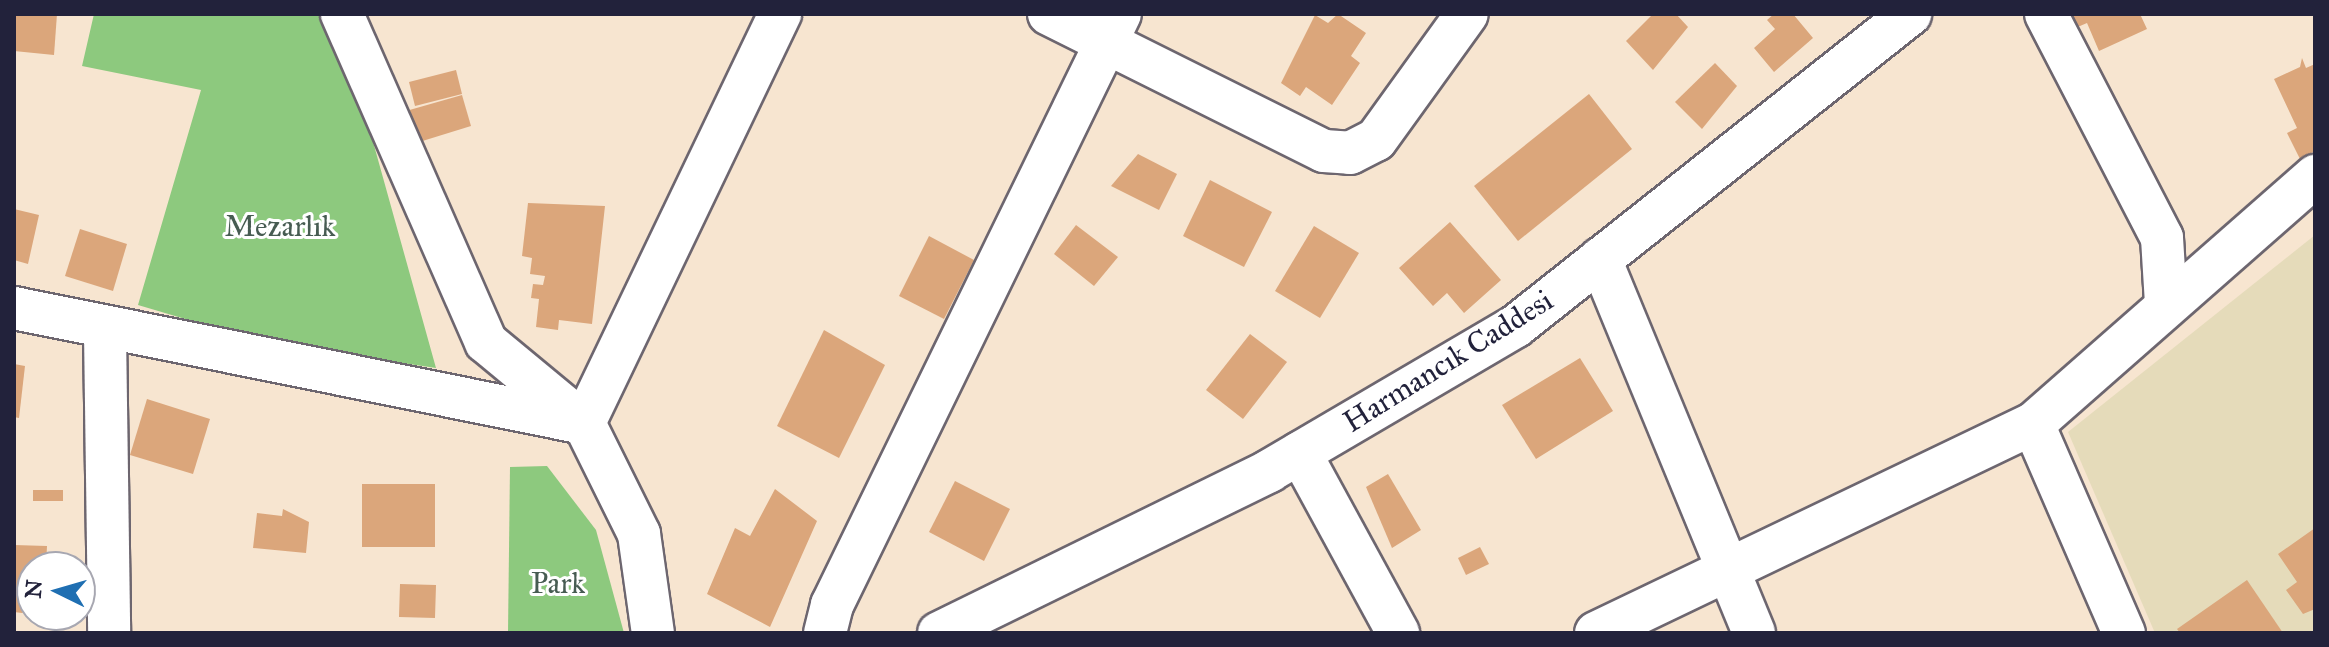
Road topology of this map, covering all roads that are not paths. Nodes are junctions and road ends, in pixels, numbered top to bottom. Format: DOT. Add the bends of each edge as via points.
graph roads {
  1 [pos="342,14"];
  2 [pos="780,14"];
  3 [pos="1049,14"];
  4 [pos="1467,14"];
  5 [pos="1910,14"];
  6 [pos="2046,14"];
  7 [pos="1113,28"];
  8 [pos="2315,176"];
  9 [pos="1600,259"];
  10 [pos="2166,304"];
  11 [pos="14,308"];
  12 [pos="105,332"];
  13 [pos="584,423"];
  14 [pos="2033,424"];
  15 [pos="1300,453"];
  16 [pos="1729,572"];
  17 [pos="109,633"];
  18 [pos="653,633"];
  19 [pos="825,633"];
  20 [pos="939,633"];
  21 [pos="1398,633"];
  22 [pos="1596,633"];
  23 [pos="1754,633"];
  24 [pos="2124,633"];
  1 -- 13 [label="street" via="486,342"];
  2 -- 13 [label="street"];
  3 -- 7 [label="street"];
  4 -- 7 [label="street" via="1376,140 1350,153 1324,151"];
  5 -- 9 [label="street, Harmancık Caddesi"];
  6 -- 10 [label="street" via="2162,238"];
  7 -- 19 [label="street" via="832,605"];
  8 -- 10 [label="street"];
  9 -- 15 [label="street, Harmancık Caddesi" via="1516,326"];
  9 -- 16 [label="street"];
  10 -- 14 [label="street"];
  11 -- 12 [label="street"];
  12 -- 13 [label="street"];
  12 -- 17 [label="street"];
  13 -- 18 [label="street" via="639,534"];
  14 -- 16 [label="street"];
  14 -- 24 [label="street"];
  15 -- 20 [label="street, Harmancık Caddesi"];
  15 -- 21 [label="street"];
  16 -- 22 [label="street"];
  16 -- 23 [label="street"];
}
